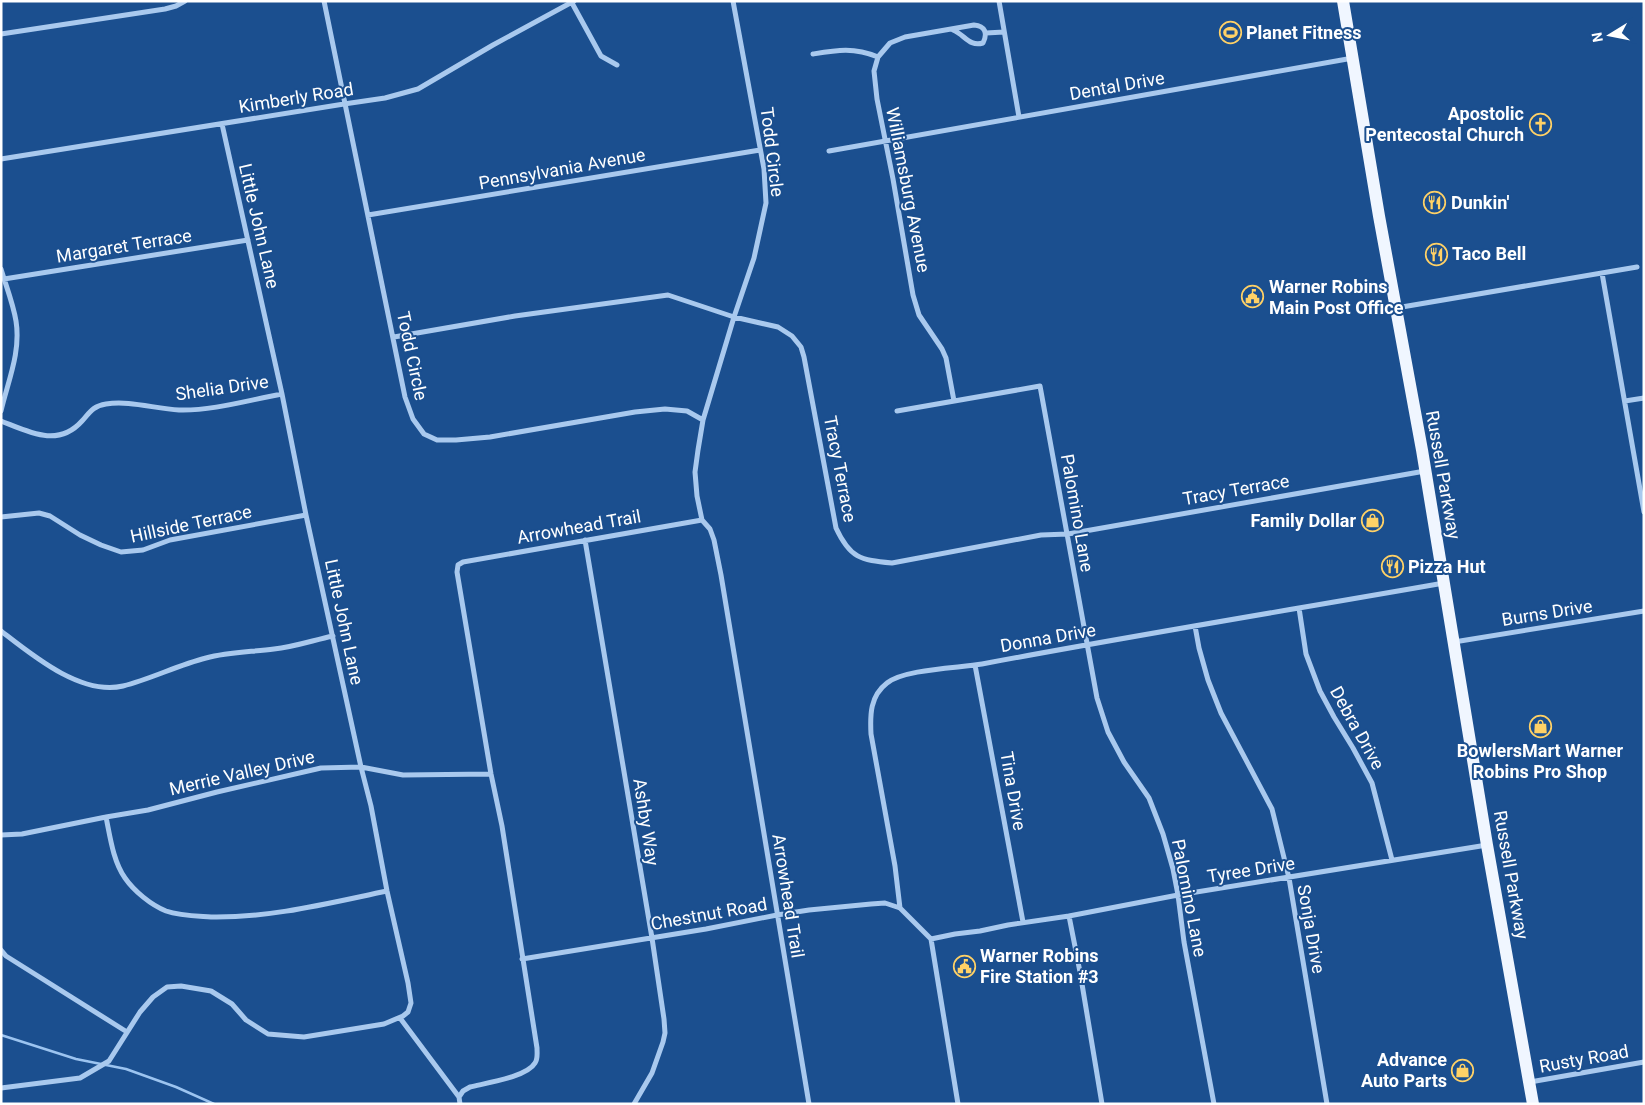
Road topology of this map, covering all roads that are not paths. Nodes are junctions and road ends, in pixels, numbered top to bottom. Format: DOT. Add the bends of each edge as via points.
graph roads {
  1 [pos="185,1"];
  2 [pos="324,1"];
  3 [pos="733,1"];
  4 [pos="999,1"];
  5 [pos="1343,1"];
  6 [pos="573,2"];
  7 [pos="953,30"];
  8 [pos="1004,32"];
  9 [pos="986,33"];
  10 [pos="1,34"];
  11 [pos="812,54"];
  12 [pos="878,57"];
  13 [pos="1353,58"];
  14 [pos="617,65"];
  15 [pos="344,104"];
  16 [pos="1019,117"];
  17 [pos="222,124"];
  18 [pos="886,141"];
  19 [pos="760,150"];
  20 [pos="829,151"];
  21 [pos="1,159"];
  22 [pos="368,215"];
  23 [pos="248,240"];
  24 [pos="1637,267"];
  25 [pos="1,269"];
  26 [pos="1602,273"];
  27 [pos="4,279"];
  28 [pos="1396,308"];
  29 [pos="734,317"];
  30 [pos="394,337"];
  31 [pos="282,394"];
  32 [pos="1644,398"];
  33 [pos="954,401"];
  34 [pos="1625,401"];
  35 [pos="1,411"];
  36 [pos="898,411"];
  37 [pos="703,420"];
  38 [pos="1,421"];
  39 [pos="1426,471"];
  40 [pos="1643,504"];
  41 [pos="1644,512"];
  42 [pos="306,515"];
  43 [pos="1,517"];
  44 [pos="702,520"];
  45 [pos="1068,534"];
  46 [pos="585,540"];
  47 [pos="1444,583"];
  48 [pos="1299,608"];
  49 [pos="1644,611"];
  50 [pos="1195,626"];
  51 [pos="1,632"];
  52 [pos="333,636"];
  53 [pos="1454,642"];
  54 [pos="1086,644"];
  55 [pos="975,665"];
  56 [pos="361,767"];
  57 [pos="491,774"];
  58 [pos="106,817"];
  59 [pos="1,835"];
  60 [pos="1487,845"];
  61 [pos="1392,860"];
  62 [pos="1289,878"];
  63 [pos="387,890"];
  64 [pos="1178,895"];
  65 [pos="900,908"];
  66 [pos="777,915"];
  67 [pos="1069,916"];
  68 [pos="1023,922"];
  69 [pos="652,938"];
  70 [pos="931,940"];
  71 [pos="1,950"];
  72 [pos="522,958"];
  73 [pos="400,1018"];
  74 [pos="127,1032"];
  75 [pos="1644,1062"];
  76 [pos="1530,1082"];
  77 [pos="1,1088"];
  78 [pos="459,1097"];
  79 [pos="460,1104"];
  80 [pos="634,1104"];
  81 [pos="809,1104"];
  82 [pos="958,1104"];
  83 [pos="1102,1104"];
  84 [pos="1214,1104"];
  85 [pos="1327,1104"];
  86 [pos="1533,1104"];
  1 -- 10 [label="street" via="165,9"];
  2 -- 15 [label="street, Todd Circle"];
  3 -- 19 [label="street, Todd Circle"];
  4 -- 8 [label="street"];
  5 -- 13 [label="main road, Russell Parkway"];
  6 -- 14 [label="street" via="601,56"];
  6 -- 15 [label="street, Kimberly Road" via="418,89"];
  7 -- 9 [label="street" via="974,25 981,26"];
  7 -- 9 [label="street" via="970,43 977,44 984,43"];
  7 -- 12 [label="street" via="905,37 890,43"];
  8 -- 9 [label="street"];
  8 -- 16 [label="street"];
  11 -- 12 [label="street" via="856,50"];
  12 -- 18 [label="street, Williamsburg Avenue" via="874,71 875,86"];
  13 -- 16 [label="street, Dental Drive"];
  13 -- 28 [label="main road, Russell Parkway"];
  15 -- 17 [label="street, Kimberly Road"];
  15 -- 22 [label="street, Todd Circle"];
  16 -- 18 [label="street, Dental Drive"];
  17 -- 21 [label="street, Kimberly Road"];
  17 -- 23 [label="street, Little John Lane"];
  18 -- 20 [label="street, Dental Drive"];
  18 -- 33 [label="street, Williamsburg Avenue" via="913,294 919,315 946,358"];
  19 -- 22 [label="street, Pennsylvania Avenue"];
  19 -- 29 [label="street, Todd Circle" via="766,203 754,258"];
  22 -- 30 [label="street, Todd Circle"];
  23 -- 27 [label="street, Margaret Terrace"];
  23 -- 31 [label="street, Little John Lane"];
  24 -- 26 [label="street"];
  25 -- 27 [label="street"];
  26 -- 28 [label="street"];
  26 -- 34 [label="street"];
  27 -- 35 [label="street" via="12,300 17,344"];
  28 -- 39 [label="main road, Russell Parkway"];
  29 -- 30 [label="street, Tracy Terrace" via="668,295 514,316"];
  29 -- 37 [label="street, Todd Circle"];
  29 -- 45 [label="street, Tracy Terrace" via="778,327 792,336 800,347 836,528 854,554 870,561 892,562"];
  30 -- 37 [label="street, Todd Circle" via="412,419 424,434 437,440 490,436 665,409 687,411"];
  31 -- 38 [label="street, Shelia Drive" via="180,410 106,404 91,409 71,431 57,436 45,436"];
  31 -- 42 [label="street, Little John Lane"];
  32 -- 34 [label="street"];
  33 -- 36 [label="street"];
  33 -- 45 [label="street, Palomino Lane" via="1040,386"];
  34 -- 40 [label="street"];
  37 -- 44 [label="street, Todd Circle" via="695,472"];
  39 -- 45 [label="street, Tracy Terrace"];
  39 -- 47 [label="main road, Russell Parkway"];
  40 -- 41 [label="street"];
  42 -- 43 [label="street, Hillside Terrace" via="121,552 80,535 50,516 39,513"];
  42 -- 52 [label="street, Little John Lane"];
  44 -- 46 [label="street, Arrowhead Trail"];
  44 -- 66 [label="street, Arrowhead Trail" via="714,540 721,575"];
  45 -- 54 [label="street, Palomino Lane"];
  46 -- 57 [label="street, Arrowhead Trail" via="458,565 456,572"];
  46 -- 69 [label="street, Ashby Way"];
  47 -- 48 [label="street, Donna Drive"];
  47 -- 53 [label="main road, Russell Parkway"];
  48 -- 50 [label="street, Donna Drive"];
  48 -- 61 [label="street, Debra Drive" via="1306,654 1320,690 1372,783"];
  49 -- 53 [label="street, Burns Drive"];
  50 -- 54 [label="street, Donna Drive"];
  50 -- 62 [label="street, Sonja Drive" via="1220,713 1272,809"];
  51 -- 52 [label="street" via="44,663 90,685 106,688 122,686 206,658 275,649"];
  52 -- 56 [label="street, Little John Lane"];
  53 -- 60 [label="main road, Russell Parkway"];
  54 -- 55 [label="street, Donna Drive"];
  54 -- 64 [label="street, Palomino Lane" via="1108,732 1149,798 1163,834"];
  55 -- 65 [label="street, Donna Drive" via="902,675 886,683 872,701 871,734"];
  55 -- 68 [label="street, Tina Drive"];
  56 -- 57 [label="street, Merrie Valley Drive" via="403,775"];
  56 -- 58 [label="street, Merrie Valley Drive" via="321,768 148,810"];
  56 -- 63 [label="street, Little John Lane"];
  57 -- 72 [label="street, Arrowhead Trail"];
  58 -- 59 [label="street, Merrie Valley Drive" via="22,834"];
  58 -- 63 [label="street" via="124,877 136,890 166,910 193,916 268,914"];
  60 -- 61 [label="street, Tyree Drive"];
  60 -- 76 [label="main road, Russell Parkway"];
  61 -- 62 [label="street, Tyree Drive"];
  62 -- 64 [label="street, Tyree Drive"];
  62 -- 85 [label="street, Sonja Drive"];
  63 -- 73 [label="street, Little John Lane" via="411,1003 408,1012"];
  64 -- 67 [label="street, Tyree Drive"];
  64 -- 84 [label="street, Palomino Lane"];
  65 -- 66 [label="street, Chestnut Road" via="871,904"];
  65 -- 70 [label="street"];
  66 -- 69 [label="street, Chestnut Road"];
  66 -- 81 [label="street, Arrowhead Trail"];
  67 -- 68 [label="street, Tyree Drive"];
  67 -- 83 [label="street"];
  68 -- 70 [label="street, Tyree Drive"];
  69 -- 72 [label="street, Chestnut Road"];
  69 -- 80 [label="street, Ashby Way" via="665,1032 652,1073"];
  70 -- 82 [label="street"];
  71 -- 74 [label="street"];
  72 -- 78 [label="street, Arrowhead Trail" via="538,1059 526,1072 470,1087"];
  73 -- 74 [label="street" via="384,1024 304,1037 268,1034 211,991 181,986 167,987 153,997"];
  73 -- 78 [label="street"];
  74 -- 77 [label="street" via="109,1061 80,1078"];
  75 -- 76 [label="street, Rusty Road"];
  76 -- 86 [label="main road, Russell Parkway"];
  78 -- 79 [label="street"];
}
